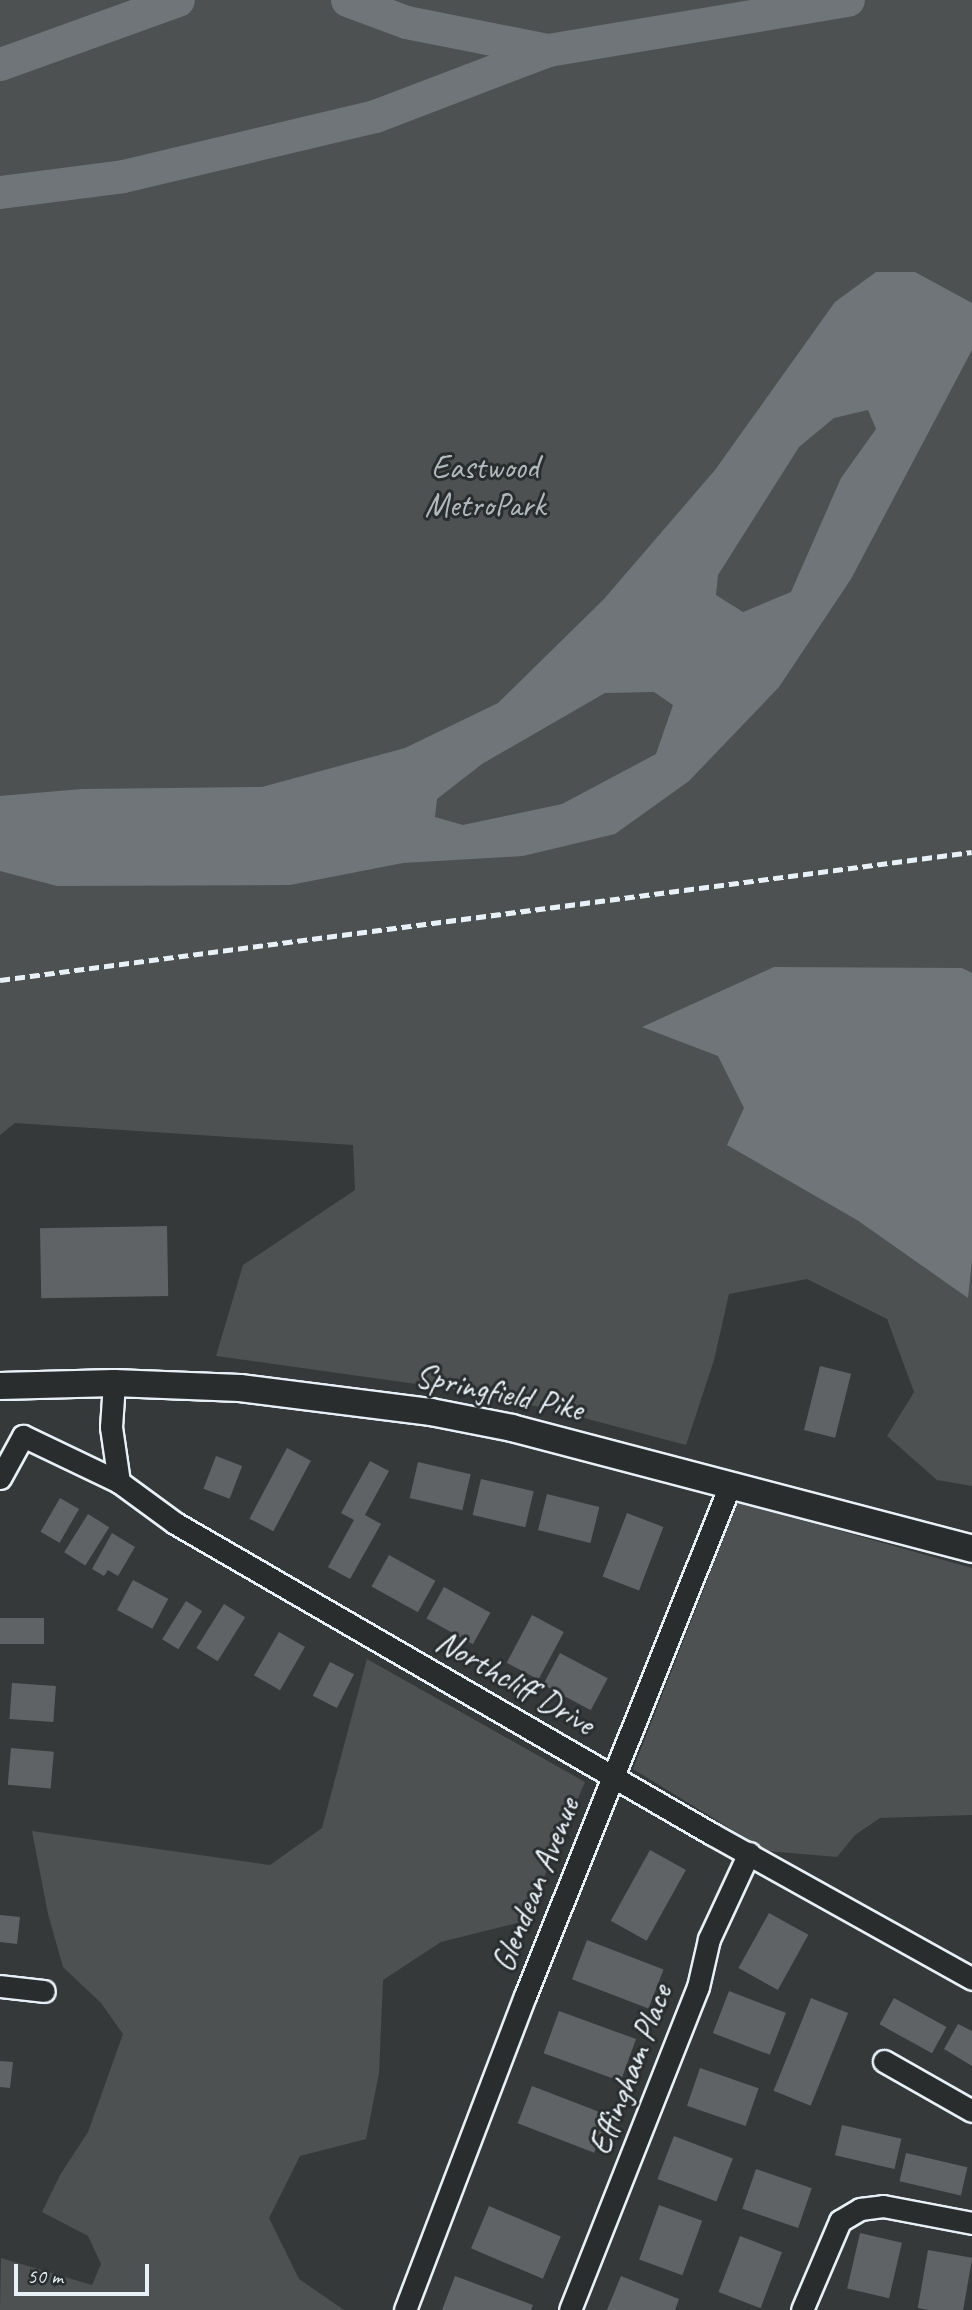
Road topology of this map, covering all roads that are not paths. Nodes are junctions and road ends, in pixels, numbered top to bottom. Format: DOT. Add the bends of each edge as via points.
graph roads {
  1 [pos="114,1383"];
  2 [pos="0,1386"];
  3 [pos="0,1478"];
  4 [pos="119,1482"];
  5 [pos="730,1485"];
  6 [pos="972,1549"];
  7 [pos="614,1777"];
  8 [pos="749,1853"];
  9 [pos="972,1979"];
  10 [pos="0,1986"];
  11 [pos="44,1991"];
  12 [pos="884,2061"];
  13 [pos="972,2111"];
  14 [pos="972,2223"];
  15 [pos="405,2310"];
  16 [pos="570,2310"];
  17 [pos="802,2310"];
  1 -- 2 [label="main road, Springfield Pike"];
  1 -- 4 [label="street" via="111,1427"];
  1 -- 5 [label="main road, Springfield Pike" via="240,1388 431,1412 512,1428"];
  3 -- 4 [label="street, Northcliff Drive" via="23,1436"];
  4 -- 7 [label="street, Northcliff Drive" via="175,1523"];
  5 -- 6 [label="main road, Springfield Pike"];
  5 -- 7 [label="street, Glendean Avenue"];
  7 -- 8 [label="street, Northcliff Drive"];
  7 -- 15 [label="street, Glendean Avenue"];
  8 -- 9 [label="street, Northcliff Drive"];
  8 -- 16 [label="street, Effingham Place" via="709,1939 698,1987"];
  10 -- 11 [label="street"];
  12 -- 13 [label="street"];
  14 -- 17 [label="street" via="883,2206 860,2209 840,2221"];
}
